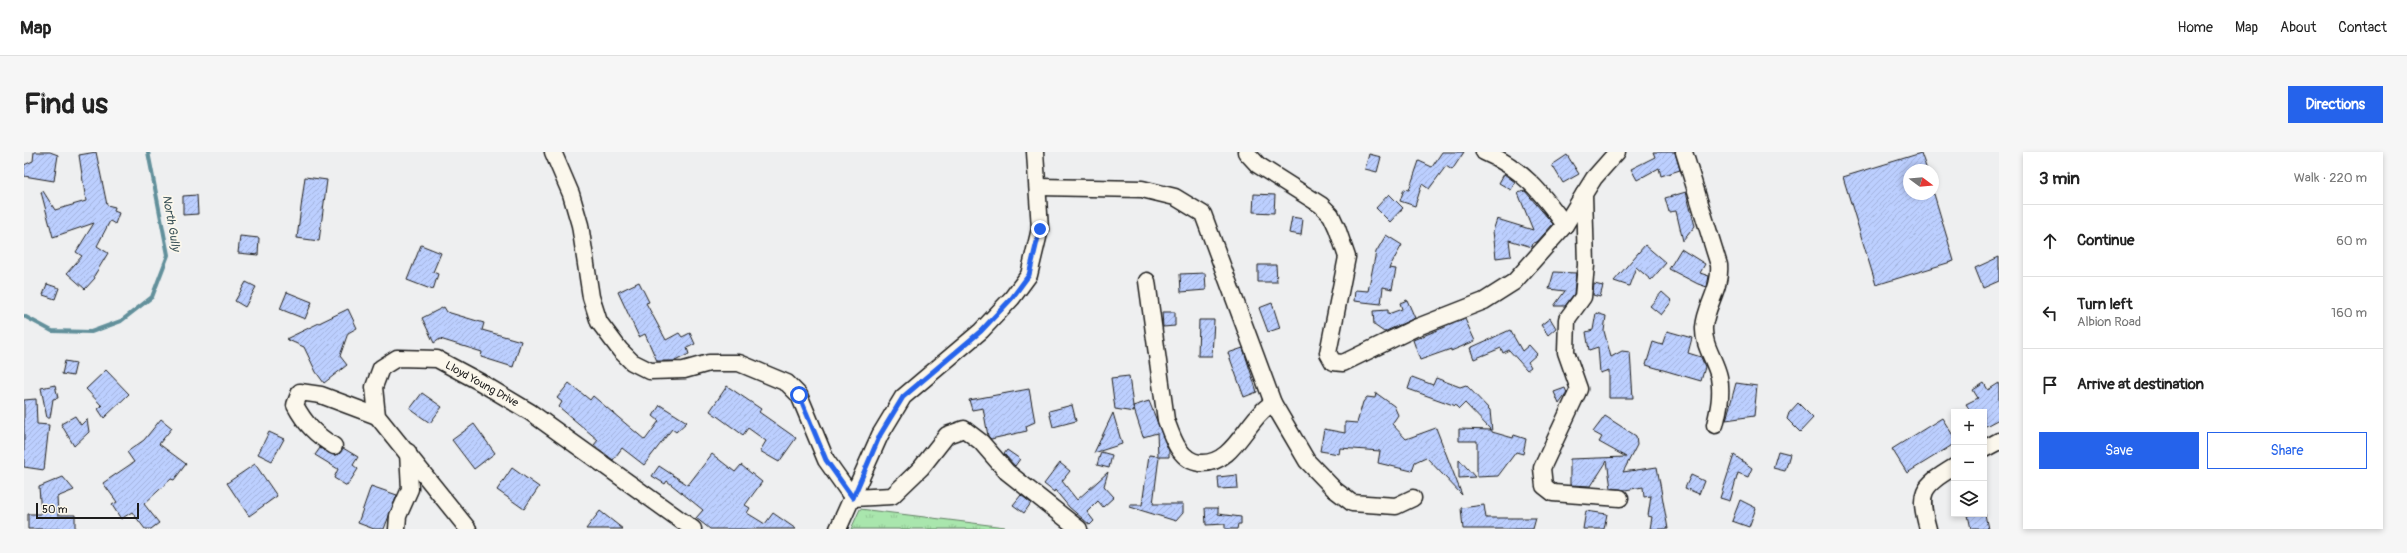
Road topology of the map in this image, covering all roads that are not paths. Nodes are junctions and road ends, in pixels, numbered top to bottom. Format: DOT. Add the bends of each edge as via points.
graph roads {
  1 [pos="553,152"];
  2 [pos="1035,152"];
  3 [pos="1246,152"];
  4 [pos="1484,152"];
  5 [pos="1617,152"];
  6 [pos="1684,152"];
  7 [pos="1039,187"];
  8 [pos="1584,194"];
  9 [pos="1565,225"];
  10 [pos="1147,281"];
  11 [pos="1273,403"];
  12 [pos="376,416"];
  13 [pos="1715,425"];
  14 [pos="1999,440"];
  15 [pos="334,446"];
  16 [pos="1987,447"];
  17 [pos="408,452"];
  18 [pos="1951,469"];
  19 [pos="853,498"];
  20 [pos="1413,498"];
  21 [pos="1620,498"];
  22 [pos="397,529"];
  23 [pos="468,529"];
  24 [pos="693,529"];
  25 [pos="838,529"];
  26 [pos="1079,529"];
  27 [pos="1928,529"];
  1 -- 19 [label="street" via="572,194 580,225 590,297 599,322 620,350 632,362 650,371 684,370 709,364 739,363 788,383 799,395 826,460"];
  2 -- 7 [label="street"];
  3 -- 9 [label="street" via="1258,166 1321,205 1330,214 1337,228 1347,257 1328,353 1332,362 1343,363 1415,328 1484,301 1514,282"];
  4 -- 9 [label="street" via="1518,170 1541,192"];
  5 -- 8 [label="street" via="1594,178"];
  6 -- 13 [label="street" via="1720,278 1704,327 1705,342 1718,376 1720,394"];
  7 -- 11 [label="street" via="1142,189 1175,197 1203,214"];
  7 -- 19 [label="street" via="1040,229 1029,275 1012,298 981,331 903,397 880,435"];
  8 -- 9 [label="street"];
  8 -- 21 [label="street" via="1586,265 1583,297 1567,319 1566,352 1579,389 1542,468 1544,486 1553,493"];
  10 -- 11 [label="street" via="1166,420 1181,453 1197,463 1209,463 1220,458 1234,446 1259,413"];
  11 -- 20 [label="street" via="1307,461 1335,490 1352,503 1396,506"];
  12 -- 15 [label="street" via="321,395 300,392 296,405 302,419 317,436"];
  12 -- 17 [label="street"];
  12 -- 24 [label="street, Lloyd Young Drive" via="374,387 381,368 397,358 437,359 530,412"];
  14 -- 16 [label="street"];
  17 -- 22 [label="street" via="410,490 398,516"];
  17 -- 23 [label="street"];
  18 -- 27 [label="street" via="1925,488 1922,505"];
  19 -- 25 [label="street"];
  19 -- 26 [label="street" via="892,496 921,468 947,435 964,428 981,442 1007,472"];
}
